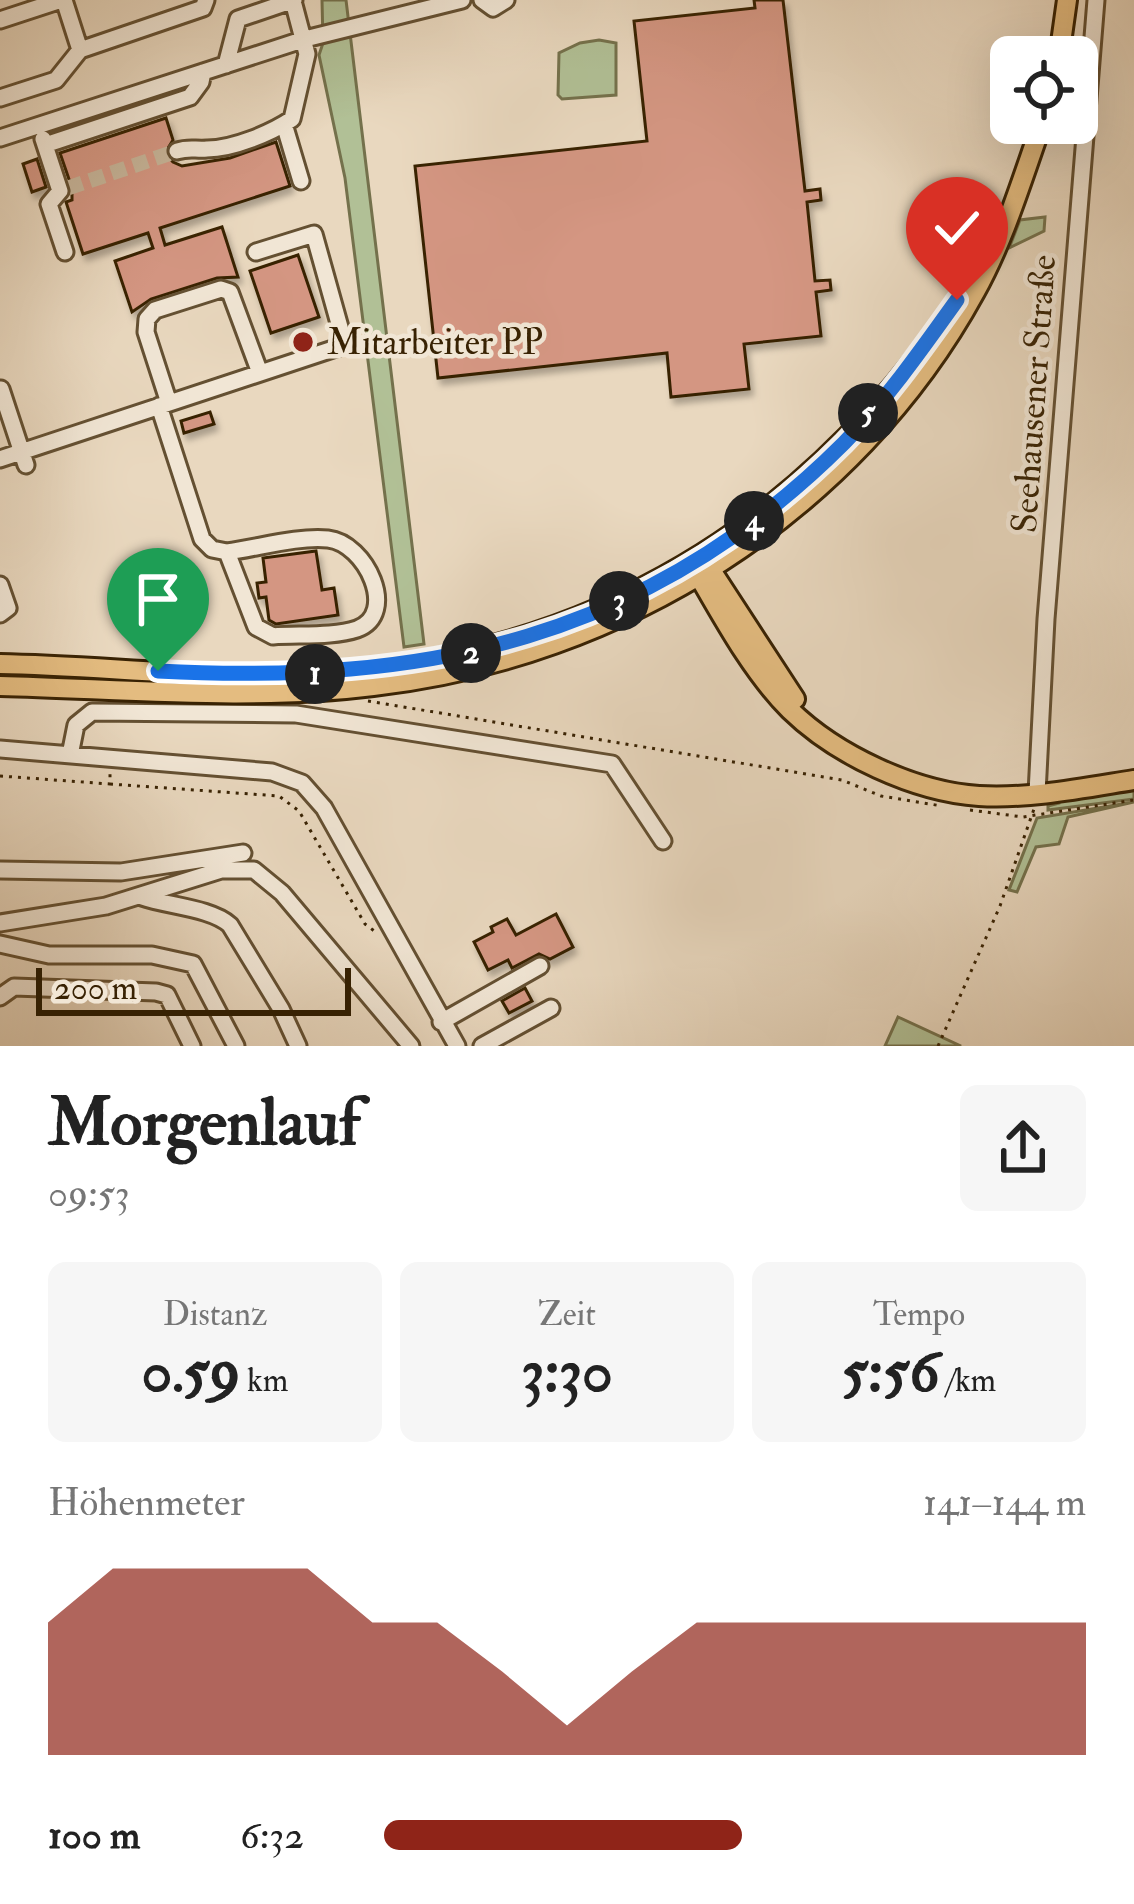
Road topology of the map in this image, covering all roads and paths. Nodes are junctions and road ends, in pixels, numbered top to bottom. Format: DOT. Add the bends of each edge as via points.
graph roads {
  1 [pos="63,0"];
  2 [pos="206,0"];
  3 [pos="294,0"];
  4 [pos="462,0"];
  5 [pos="482,0"];
  6 [pos="506,0"];
  7 [pos="1067,0"];
  8 [pos="1096,0"];
  9 [pos="245,8"];
  10 [pos="0,20"];
  11 [pos="1062,36"];
  12 [pos="305,38"];
  13 [pos="80,50"];
  14 [pos="226,64"];
  15 [pos="203,72"];
  16 [pos="0,98"];
  17 [pos="284,124"];
  18 [pos="39,125"];
  19 [pos="0,138"];
  20 [pos="1034,144"];
  21 [pos="45,145"];
  22 [pos="177,151"];
  23 [pos="301,181"];
  24 [pos="65,252"];
  25 [pos="256,252"];
  26 [pos="260,373"];
  27 [pos="1,389"];
  28 [pos="164,405"];
  29 [pos="6,426"];
  30 [pos="23,458"];
  31 [pos="0,459"];
  32 [pos="227,552"];
  33 [pos="701,566"];
  34 [pos="0,585"];
  35 [pos="0,614"];
  36 [pos="0,664"];
  37 [pos="0,686"];
  38 [pos="0,749"];
  39 [pos="70,754"];
  40 [pos="110,758"];
  41 [pos="0,776"];
  42 [pos="1134,780"];
  43 [pos="110,784"];
  44 [pos="1036,794"];
  45 [pos="1134,800"];
  46 [pos="663,842"];
  47 [pos="244,854"];
  48 [pos="0,870"];
  49 [pos="142,896"];
  50 [pos="0,923"];
  51 [pos="393,933"];
  52 [pos="0,944"];
  53 [pos="540,966"];
  54 [pos="0,998"];
  55 [pos="550,1008"];
  56 [pos="441,1022"];
  57 [pos="453,1044"];
  58 [pos="192,1046"];
  59 [pos="236,1046"];
  60 [pos="298,1046"];
  61 [pos="411,1046"];
  62 [pos="482,1046"];
  63 [pos="938,1046"];
  1 -- 10 [label="street"];
  1 -- 13 [label="street"];
  2 -- 13 [label="street" via="203,8"];
  3 -- 9 [label="street"];
  3 -- 12 [label="street"];
  4 -- 12 [label="street"];
  5 -- 6 [label="street" via="494,8"];
  7 -- 11 [label="main road"];
  8 -- 44 [label="street, Seehausener Straße"];
  9 -- 14 [label="street"];
  12 -- 14 [label="street"];
  12 -- 17 [label="street" via="292,118"];
  13 -- 16 [label="street" via="56,80"];
  14 -- 15 [label="street"];
  15 -- 18 [label="street"];
  15 -- 21 [label="street" via="190,97"];
  17 -- 22 [label="street" via="211,150"];
  17 -- 23 [label="street"];
  18 -- 19 [label="street"];
  18 -- 21 [label="street"];
  20 -- 33 [label="main road" via="1005,224 855,431"];
  21 -- 24 [label="street" via="64,189 50,204"];
  25 -- 26 [label="street" via="314,234 345,345"];
  26 -- 28 [label="street"];
  26 -- 28 [label="street" via="230,292 155,310 146,332"];
  27 -- 29 [label="street"];
  28 -- 30 [label="street"];
  28 -- 32 [label="street" via="202,538"];
  29 -- 30 [label="street"];
  30 -- 31 [label="street"];
  32 -- 32 [label="street" via="344,543 369,569 376,605 370,620 357,629 263,633"];
  33 -- 36 [label="main road" via="565,624 421,663 268,675"];
  33 -- 37 [label="main road" via="619,619 521,657 370,694"];
  33 -- 44 [label="main road" via="830,739 922,785 965,795"];
  34 -- 35 [label="street" via="8,608"];
  38 -- 39 [label="street"];
  39 -- 40 [label="street"];
  39 -- 46 [label="street" via="76,724 92,712 296,714 612,764"];
  40 -- 43 [label="path"];
  40 -- 51 [label="street" via="272,772 302,783"];
  41 -- 43 [label="path"];
  42 -- 44 [label="main road"];
  43 -- 51 [label="path" via="279,796 298,811 365,924"];
  45 -- 63 [label="path" via="1033,815"];
  47 -- 48 [label="street" via="121,872"];
  49 -- 50 [label="street"];
  49 -- 60 [label="street" via="230,925"];
  49 -- 61 [label="street" via="206,874 254,870 282,892"];
  51 -- 56 [label="street"];
  52 -- 59 [label="street" via="193,964"];
  53 -- 56 [label="street"];
  54 -- 58 [label="street" via="14,987 156,992 167,995"];
  55 -- 62 [label="street"];
  56 -- 57 [label="street"];
}
